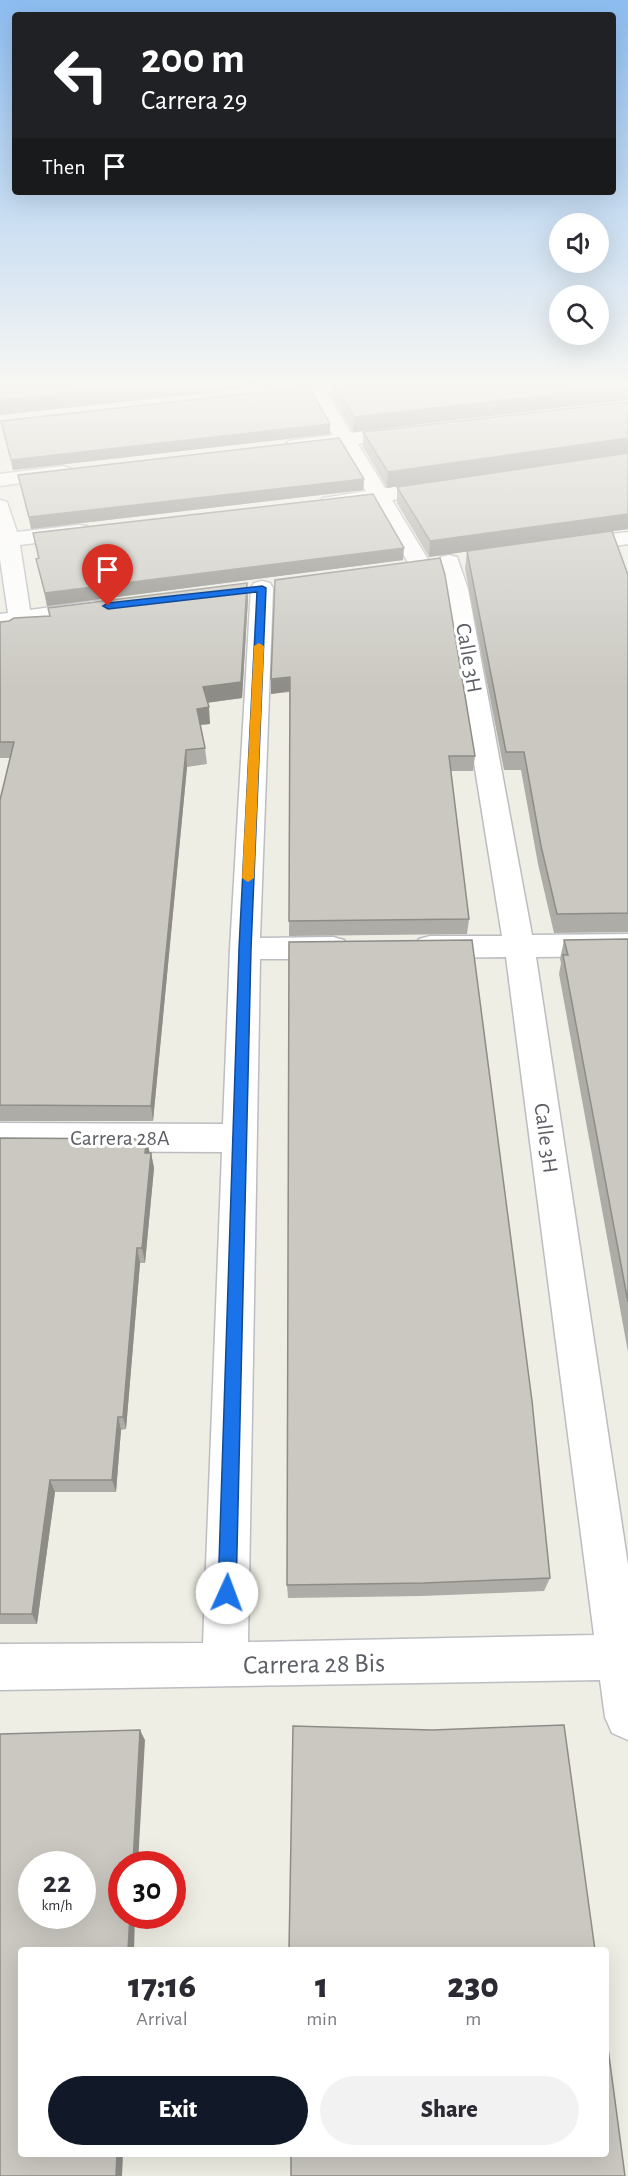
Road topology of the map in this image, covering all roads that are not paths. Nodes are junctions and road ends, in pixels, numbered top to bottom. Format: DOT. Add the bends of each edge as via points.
graph roads {
  1 [pos="373,485"];
  2 [pos="458,485"];
  3 [pos="380,496"];
  4 [pos="310,505"];
  5 [pos="0,506"];
  6 [pos="101,529"];
  7 [pos="628,538"];
  8 [pos="4,540"];
  9 [pos="550,548"];
  10 [pos="447,562"];
  11 [pos="398,569"];
  12 [pos="262,588"];
  13 [pos="112,606"];
  14 [pos="10,619"];
  15 [pos="0,633"];
  16 [pos="519,945"];
  17 [pos="628,945"];
  18 [pos="364,947"];
  19 [pos="400,947"];
  20 [pos="245,949"];
  21 [pos="0,1137"];
  22 [pos="240,1138"];
  23 [pos="624,1657"];
  24 [pos="225,1665"];
  25 [pos="0,1667"];
  26 [pos="628,1717"];
  1 -- 3 [label="street, Calle 3H"];
  2 -- 3 [label="street"];
  3 -- 4 [label="street"];
  3 -- 10 [label="street, Calle 3H"];
  5 -- 8 [label="street"];
  6 -- 8 [label="street"];
  7 -- 9 [label="street"];
  8 -- 14 [label="street"];
  10 -- 11 [label="street"];
  10 -- 16 [label="street, Calle 3H" via="457,589"];
  12 -- 20 [label="street"];
  13 -- 14 [label="street"];
  14 -- 15 [label="street"];
  16 -- 17 [label="street"];
  16 -- 19 [label="street"];
  16 -- 23 [label="street, Calle 3H"];
  18 -- 20 [label="street"];
  20 -- 22 [label="street"];
  21 -- 22 [label="street, Carrera 28A"];
  22 -- 24 [label="street"];
  23 -- 24 [label="street, Carrera 28 Bis"];
  23 -- 26 [label="street, Calle 3H"];
  24 -- 25 [label="street, Carrera 28 Bis"];
}
